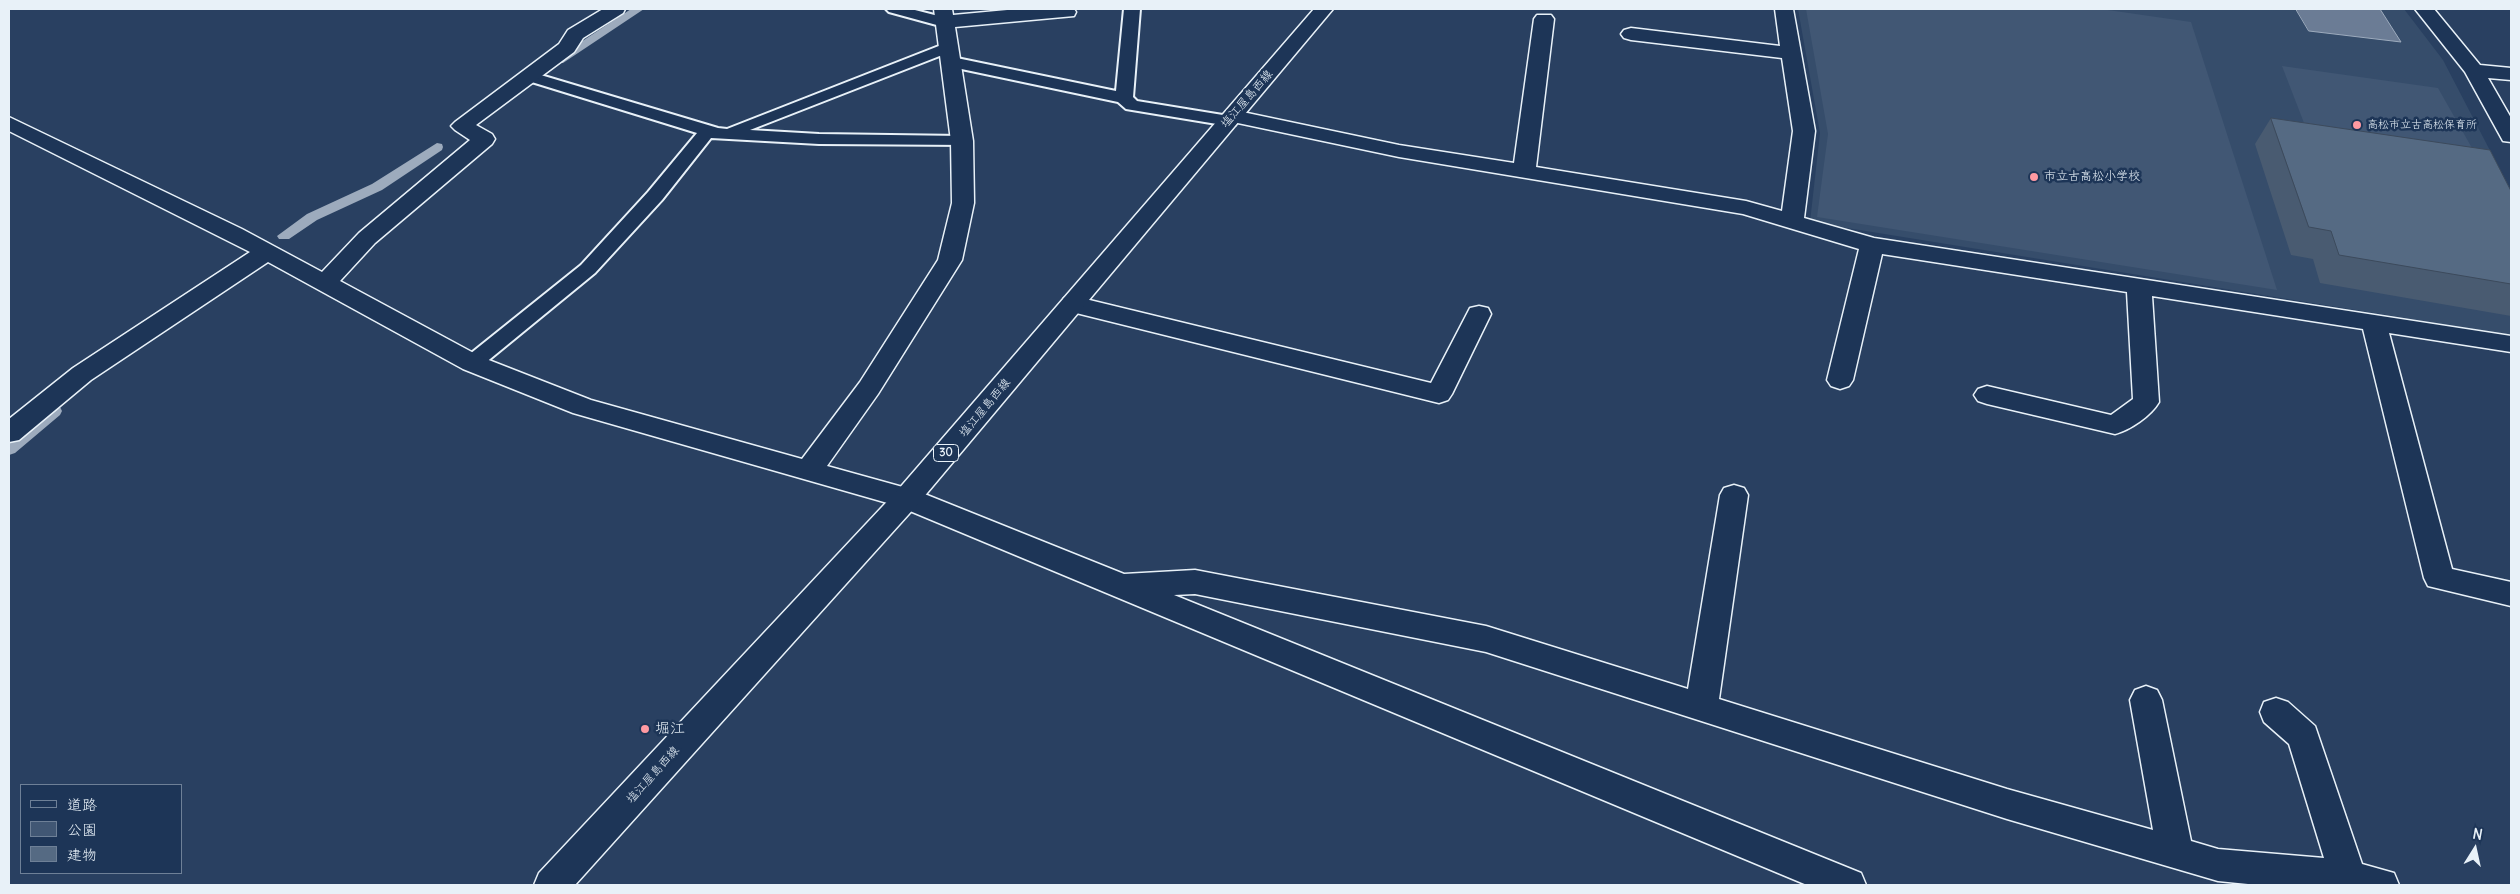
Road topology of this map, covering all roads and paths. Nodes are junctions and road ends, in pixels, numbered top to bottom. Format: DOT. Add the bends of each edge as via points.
graph roads {
  1 [pos="616,9"];
  2 [pos="894,9"];
  3 [pos="1132,9"];
  4 [pos="1324,9"];
  5 [pos="1784,9"];
  6 [pos="2424,9"];
  7 [pos="1067,12"];
  8 [pos="943,15"];
  9 [pos="1544,19"];
  10 [pos="1631,34"];
  11 [pos="1790,53"];
  12 [pos="950,54"];
  13 [pos="2474,70"];
  14 [pos="2511,74"];
  15 [pos="528,76"];
  16 [pos="1124,98"];
  17 [pos="1231,118"];
  18 [pos="9,123"];
  19 [pos="718,134"];
  20 [pos="2511,136"];
  21 [pos="962,141"];
  22 [pos="1524,172"];
  23 [pos="1792,222"];
  24 [pos="1872,245"];
  25 [pos="267,252"];
  26 [pos="324,284"];
  27 [pos="2139,286"];
  28 [pos="1074,304"];
  29 [pos="1479,314"];
  30 [pos="2374,323"];
  31 [pos="2511,344"];
  32 [pos="472,363"];
  33 [pos="1840,380"];
  34 [pos="1987,395"];
  35 [pos="9,433"];
  36 [pos="809,470"];
  37 [pos="1734,495"];
  38 [pos="907,498"];
  39 [pos="1118,585"];
  40 [pos="2511,594"];
  41 [pos="2146,700"];
  42 [pos="1702,707"];
  43 [pos="2276,712"];
  44 [pos="2175,852"];
  45 [pos="2219,875"];
  46 [pos="2348,877"];
  47 [pos="552,885"];
  48 [pos="1848,885"];
  49 [pos="2381,885"];
  1 -- 15 [label="street" via="575,34 567,48"];
  2 -- 8 [label="lane"];
  3 -- 16 [label="lane"];
  4 -- 17 [label="street, 塩江屋島西線 / 30"];
  5 -- 11 [label="street"];
  6 -- 13 [label="street"];
  7 -- 8 [label="street"];
  8 -- 12 [label="street"];
  9 -- 22 [label="street"];
  10 -- 11 [label="street"];
  11 -- 23 [label="street" via="1804,131"];
  12 -- 16 [label="lane"];
  12 -- 19 [label="lane"];
  12 -- 21 [label="street"];
  13 -- 14 [label="street"];
  13 -- 20 [label="street"];
  15 -- 19 [label="lane"];
  15 -- 26 [label="street" via="462,126 484,138 367,238"];
  16 -- 17 [label="lane" via="1132,105"];
  17 -- 22 [label="street"];
  17 -- 28 [label="street, 塩江屋島西線 / 30"];
  18 -- 25 [label="street"];
  19 -- 21 [label="lane"];
  19 -- 32 [label="lane" via="706,133 655,196 588,269"];
  21 -- 36 [label="street" via="963,203 950,260 869,388"];
  22 -- 23 [label="street" via="1746,208"];
  23 -- 24 [label="street"];
  24 -- 27 [label="street"];
  24 -- 33 [label="street"];
  25 -- 26 [label="street"];
  25 -- 35 [label="street" via="82,374"];
  26 -- 32 [label="street"];
  27 -- 30 [label="street"];
  27 -- 34 [label="street" via="2146,402 2115,425"];
  28 -- 29 [label="street" via="1439,394"];
  28 -- 38 [label="street, 塩江屋島西線 / 30"];
  30 -- 31 [label="street"];
  30 -- 40 [label="street" via="2439,578"];
  32 -- 36 [label="street" via="582,407"];
  36 -- 38 [label="street"];
  37 -- 42 [label="street"];
  38 -- 39 [label="street"];
  38 -- 47 [label="street, 塩江屋島西線 / 30"];
  39 -- 42 [label="street" via="1195,582 1486,639"];
  39 -- 48 [label="street"];
  41 -- 44 [label="street"];
  42 -- 44 [label="street" via="2007,804"];
  43 -- 46 [label="street" via="2303,736"];
  44 -- 45 [label="street"];
  45 -- 46 [label="street"];
  46 -- 49 [label="street"];
}
